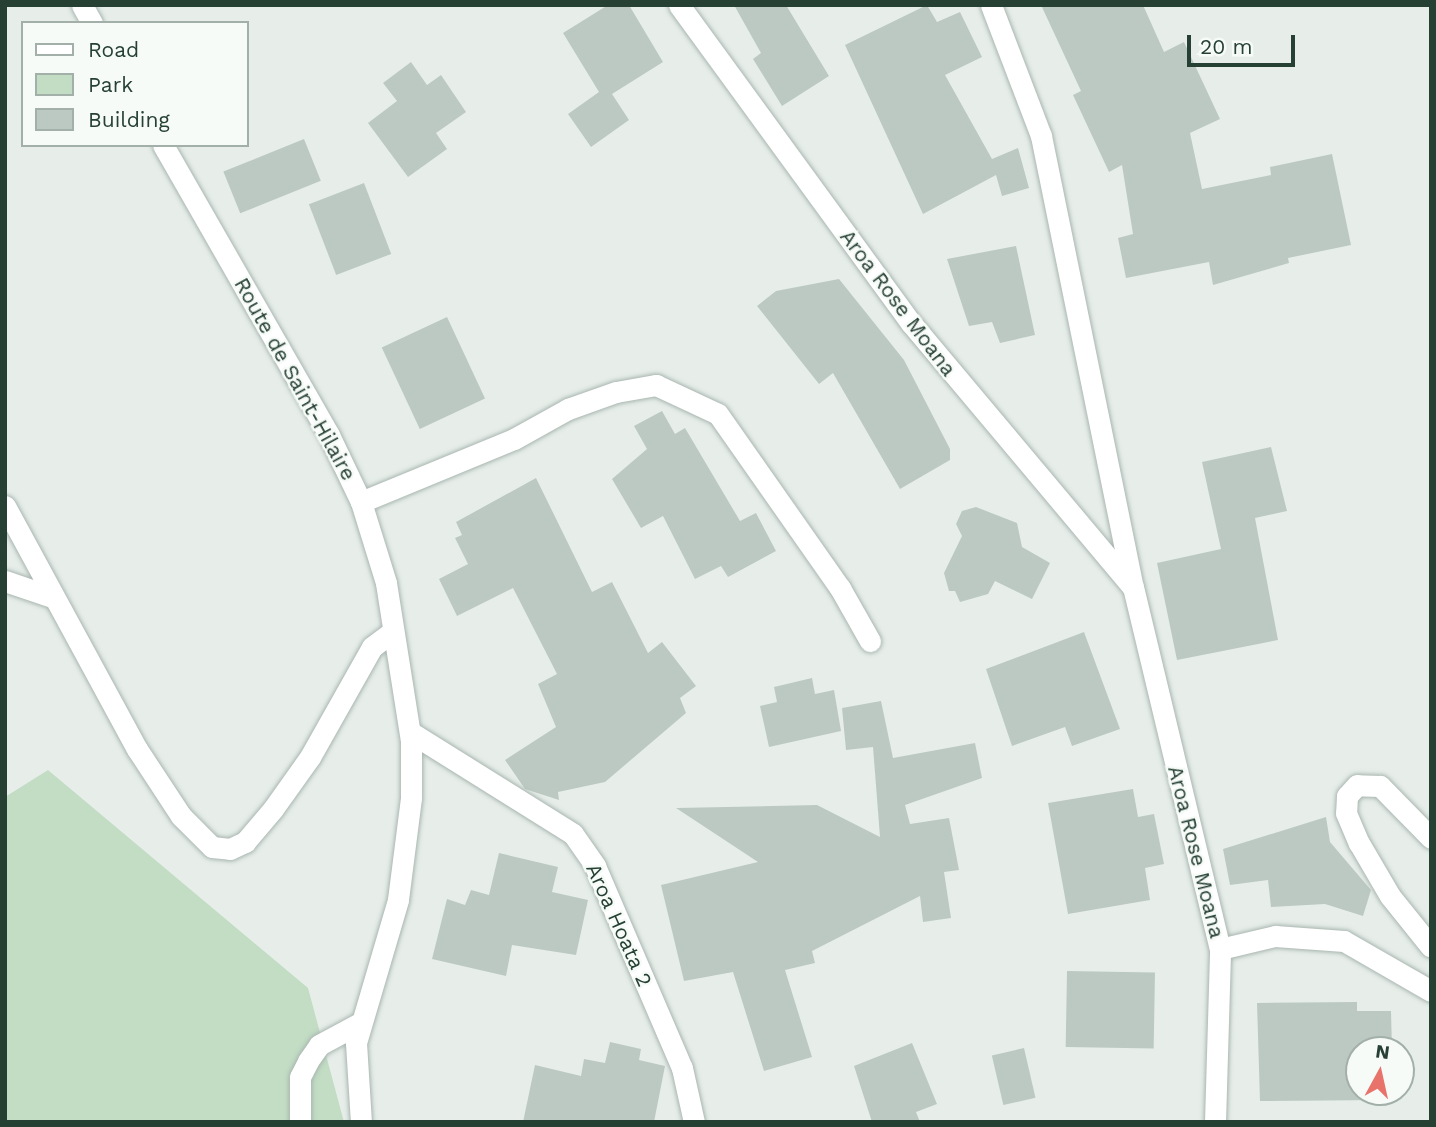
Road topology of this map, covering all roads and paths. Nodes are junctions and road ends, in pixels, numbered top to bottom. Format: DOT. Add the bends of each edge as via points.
graph roads {
  1 [pos="82,5"];
  2 [pos="679,5"];
  3 [pos="991,5"];
  4 [pos="91,21"];
  5 [pos="164,147"];
  6 [pos="362,502"];
  7 [pos="5,506"];
  8 [pos="5,582"];
  9 [pos="1133,587"];
  10 [pos="52,597"];
  11 [pos="393,631"];
  12 [pos="870,641"];
  13 [pos="410,733"];
  14 [pos="1431,838"];
  15 [pos="1431,947"];
  16 [pos="1220,949"];
  17 [pos="1431,990"];
  18 [pos="360,1023"];
  19 [pos="300,1122"];
  20 [pos="361,1122"];
  21 [pos="694,1122"];
  22 [pos="1215,1122"];
  1 -- 4 [label="street"];
  2 -- 9 [label="street, Aroa Rose Moana" via="911,323"];
  3 -- 9 [label="street, Aroa Rose Moana" via="1041,136"];
  5 -- 6 [label="street, Route de Saint-Hilaire" via="312,402"];
  6 -- 11 [label="street, Route de Saint-Hilaire" via="386,583"];
  6 -- 12 [label="street" via="514,439 568,410 616,392 656,385 718,414 840,588"];
  7 -- 10 [label="street"];
  8 -- 10 [label="street"];
  9 -- 16 [label="street, Aroa Rose Moana"];
  10 -- 11 [label="street" via="181,816 202,843 230,849 245,842 273,809 310,757 372,647"];
  11 -- 13 [label="street, Route de Saint-Hilaire"];
  13 -- 18 [label="street, Route de Saint-Hilaire" via="409,841 398,900"];
  13 -- 21 [label="street, Aroa Hoata 2" via="573,834 595,866 682,1068"];
  14 -- 15 [label="street" via="1380,786 1357,785 1347,796 1346,813 1359,843 1390,896"];
  16 -- 17 [label="street" via="1275,936 1344,941"];
  16 -- 22 [label="street, Aroa Rose Moana"];
  18 -- 19 [label="street" via="319,1045 308,1061 300,1077"];
  18 -- 20 [label="street, Route de Saint-Hilaire" via="355,1085"];
}
